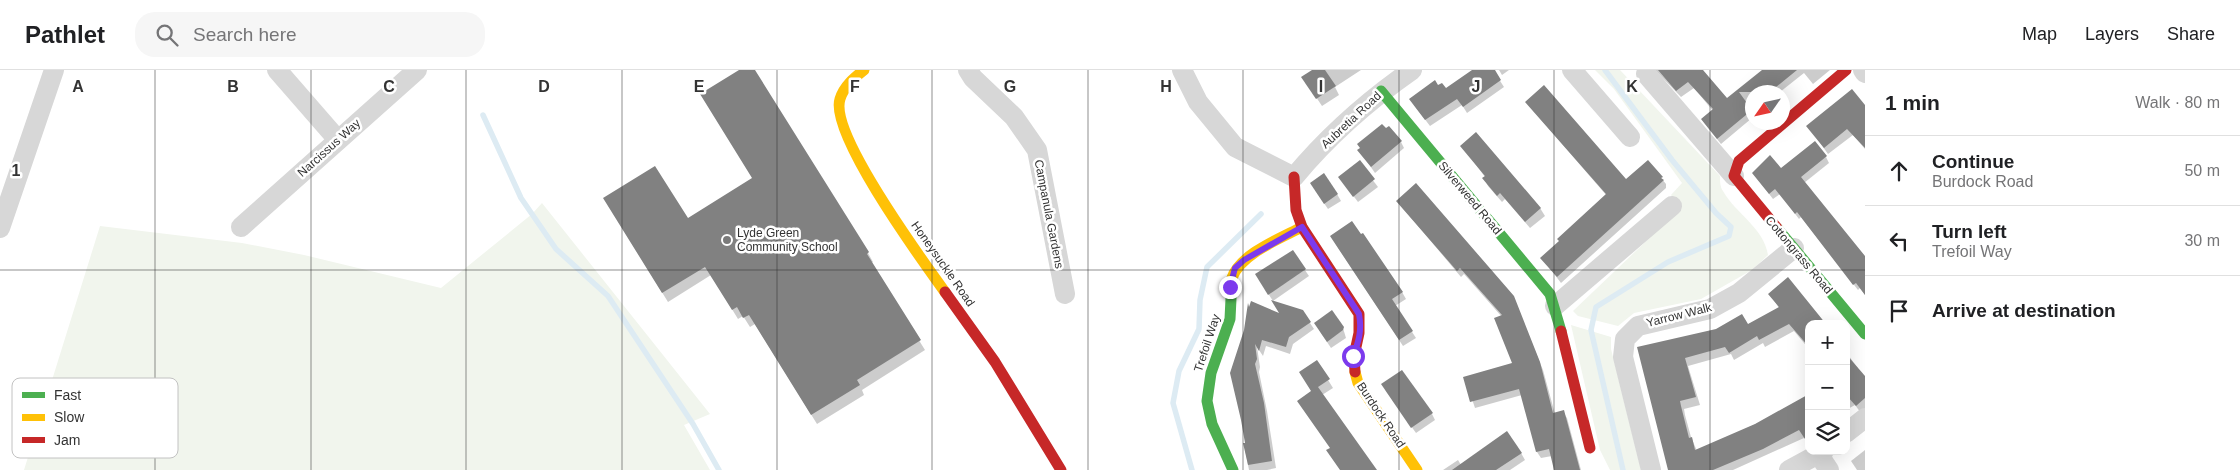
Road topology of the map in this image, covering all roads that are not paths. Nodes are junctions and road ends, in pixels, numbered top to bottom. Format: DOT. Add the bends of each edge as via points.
graph roads {
  1 [pos="54,70"];
  2 [pos="277,70"];
  3 [pos="417,70"];
  4 [pos="864,70"];
  5 [pos="968,70"];
  6 [pos="1182,70"];
  7 [pos="1412,70"];
  8 [pos="1572,70"];
  9 [pos="1846,70"];
  10 [pos="1646,74"];
  11 [pos="1381,92"];
  12 [pos="1630,138"];
  13 [pos="338,140"];
  14 [pos="1734,176"];
  15 [pos="1294,177"];
  16 [pos="1672,206"];
  17 [pos="241,227"];
  18 [pos="1302,227"];
  19 [pos="0,228"];
  20 [pos="1794,248"];
  21 [pos="1065,294"];
  22 [pos="1555,306"];
  23 [pos="1865,334"];
  24 [pos="1865,418"];
  25 [pos="1850,431"];
  26 [pos="1590,448"];
  27 [pos="1824,459"];
  28 [pos="1060,470"];
  29 [pos="1233,470"];
  30 [pos="1417,470"];
  31 [pos="1650,470"];
  32 [pos="1789,470"];
  1 -- 19 [label="street"];
  2 -- 13 [label="street"];
  3 -- 13 [label="street, Narcissus Way"];
  4 -- 28 [label="street, Honeysuckle Road" via="847,84 839,100 841,119 850,145 913,247 995,362"];
  5 -- 21 [label="street, Campanula Gardens" via="1014,117 1037,150"];
  6 -- 15 [label="street" via="1198,102 1235,147"];
  7 -- 11 [label="street, Aubretia Road"];
  8 -- 12 [label="street"];
  9 -- 14 [label="street" via="1739,161"];
  10 -- 14 [label="street, Cottongrass Road"];
  11 -- 15 [label="street, Aubretia Road"];
  11 -- 22 [label="street, Silverweed Road" via="1550,294"];
  13 -- 17 [label="street, Narcissus Way"];
  14 -- 20 [label="street, Cottongrass Road"];
  15 -- 18 [label="street, Burdock Road" via="1296,210"];
  16 -- 22 [label="street"];
  18 -- 29 [label="street, Trefoil Way" via="1244,260 1235,268 1231,281 1229,327 1211,373 1207,398 1215,434 1225,448"];
  18 -- 30 [label="street, Burdock Road" via="1359,314 1361,327 1353,356 1353,372 1358,383"];
  20 -- 23 [label="street, Cottongrass Road"];
  20 -- 31 [label="street, Yarrow Walk" via="1739,293 1710,309 1638,326 1625,339 1623,357"];
  22 -- 26 [label="street, Silverweed Road"];
  24 -- 25 [label="street"];
  27 -- 32 [label="street"];
}
